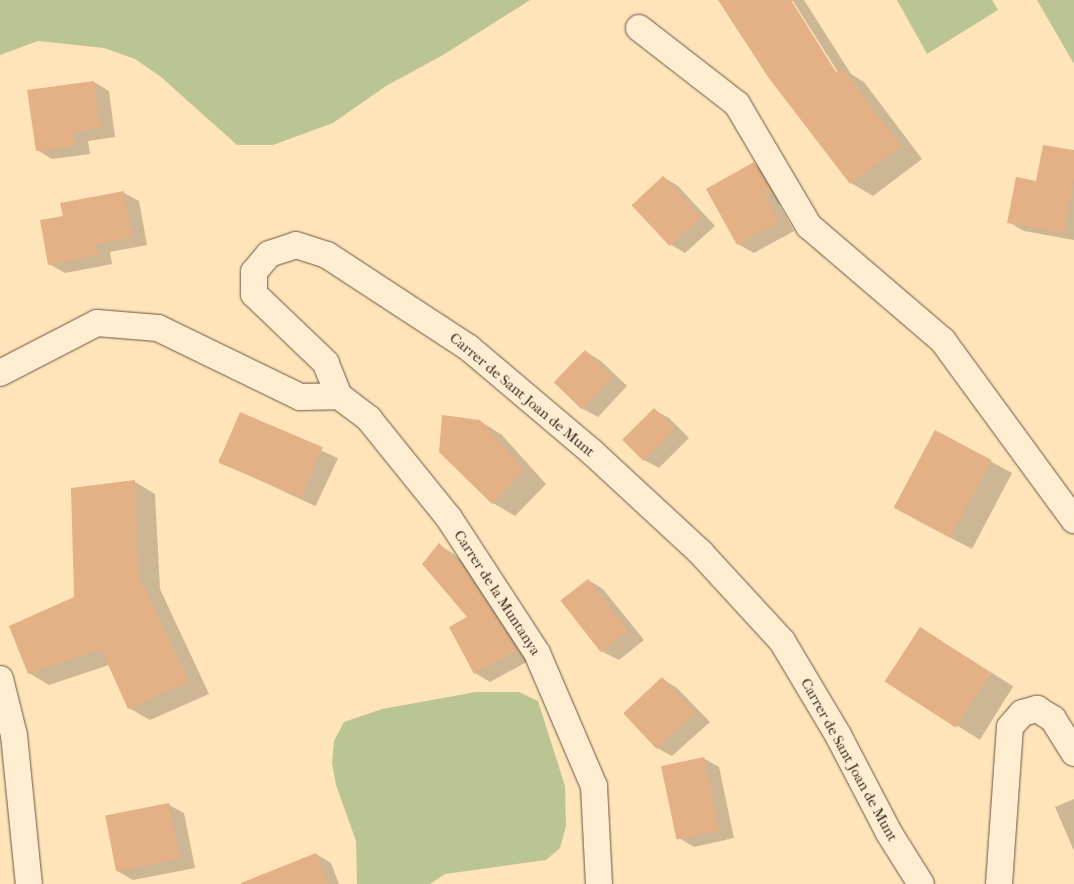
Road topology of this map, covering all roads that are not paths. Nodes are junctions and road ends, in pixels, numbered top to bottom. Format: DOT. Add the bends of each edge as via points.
graph roads {
  1 [pos="639,28"];
  2 [pos="0,373"];
  3 [pos="339,396"];
  4 [pos="1074,520"];
  5 [pos="0,679"];
  6 [pos="1074,753"];
  7 [pos="29,884"];
  8 [pos="599,884"];
  9 [pos="922,884"];
  10 [pos="999,884"];
  1 -- 4 [label="street" via="737,104 809,226 943,342"];
  2 -- 3 [label="street" via="97,324 158,328 300,397"];
  3 -- 8 [label="street, Carrer de la Muntanya" via="369,419 449,518 537,653 594,786"];
  3 -- 9 [label="street, Carrer de Sant Joan de Munt" via="326,363 254,294 254,272 269,254 296,245 328,255 470,348 592,452 701,553 782,641 838,735 889,833"];
  5 -- 7 [label="street" via="14,735"];
  6 -- 10 [label="street" via="1053,719 1038,709 1022,713 1010,727"];
}
